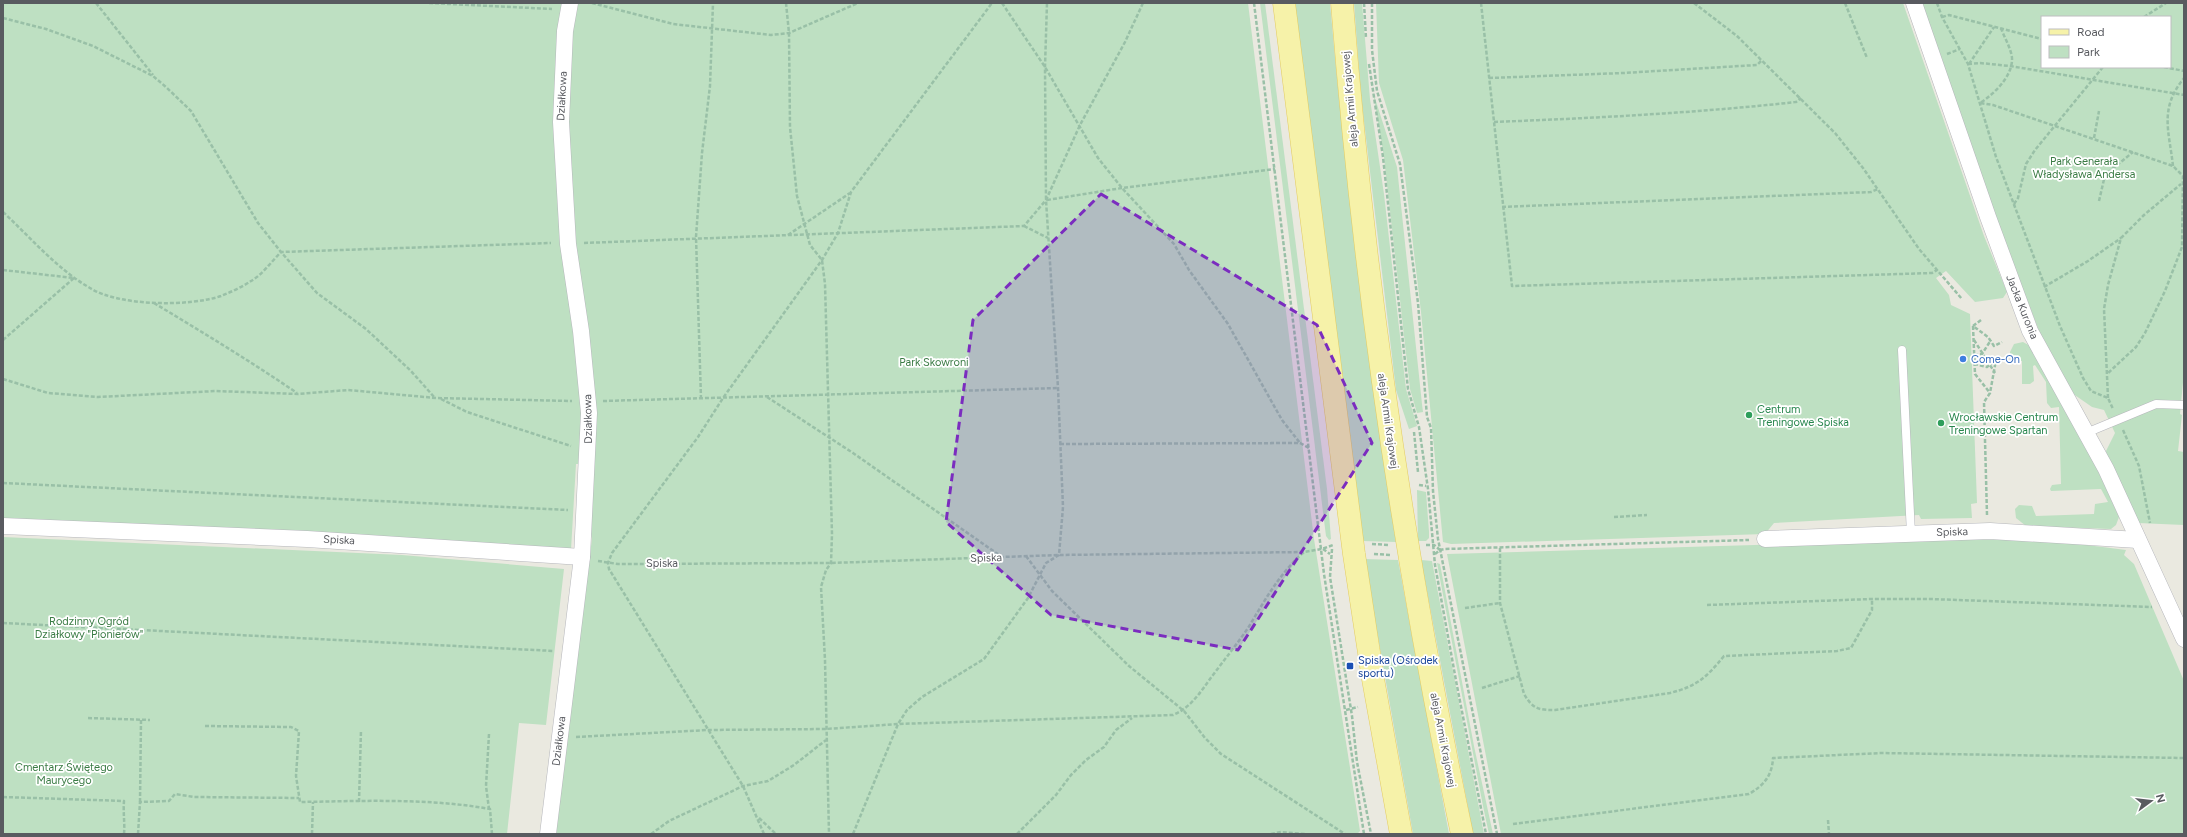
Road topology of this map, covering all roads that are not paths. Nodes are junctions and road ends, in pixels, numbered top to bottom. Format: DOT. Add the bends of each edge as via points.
graph roads {
  1 [pos="1284,3"];
  2 [pos="1342,3"];
  3 [pos="1914,3"];
  4 [pos="569,6"];
  5 [pos="1902,350"];
  6 [pos="2184,404"];
  7 [pos="2086,433"];
  8 [pos="3,526"];
  9 [pos="1911,534"];
  10 [pos="1765,539"];
  11 [pos="2138,540"];
  12 [pos="582,557"];
  13 [pos="2184,639"];
  14 [pos="548,834"];
  15 [pos="1401,834"];
  16 [pos="1462,834"];
  1 -- 15 [label="main road" via="1354,559"];
  2 -- 16 [label="main road, aleja Armii Krajowej" via="1353,142 1390,439"];
  3 -- 7 [label="street, Jacka Kuronia" via="2030,331"];
  4 -- 12 [label="street, Działkowa" via="565,31 561,122 568,244 589,402"];
  5 -- 9 [label="lane"];
  6 -- 7 [label="lane" via="2156,404"];
  7 -- 11 [label="street, Jacka Kuronia" via="2106,469"];
  8 -- 12 [label="street, Spiska" via="307,538"];
  9 -- 10 [label="street, Spiska"];
  9 -- 11 [label="street, Spiska" via="1990,530"];
  11 -- 13 [label="street, Jacka Kuronia"];
  12 -- 14 [label="street, Działkowa"];
}
